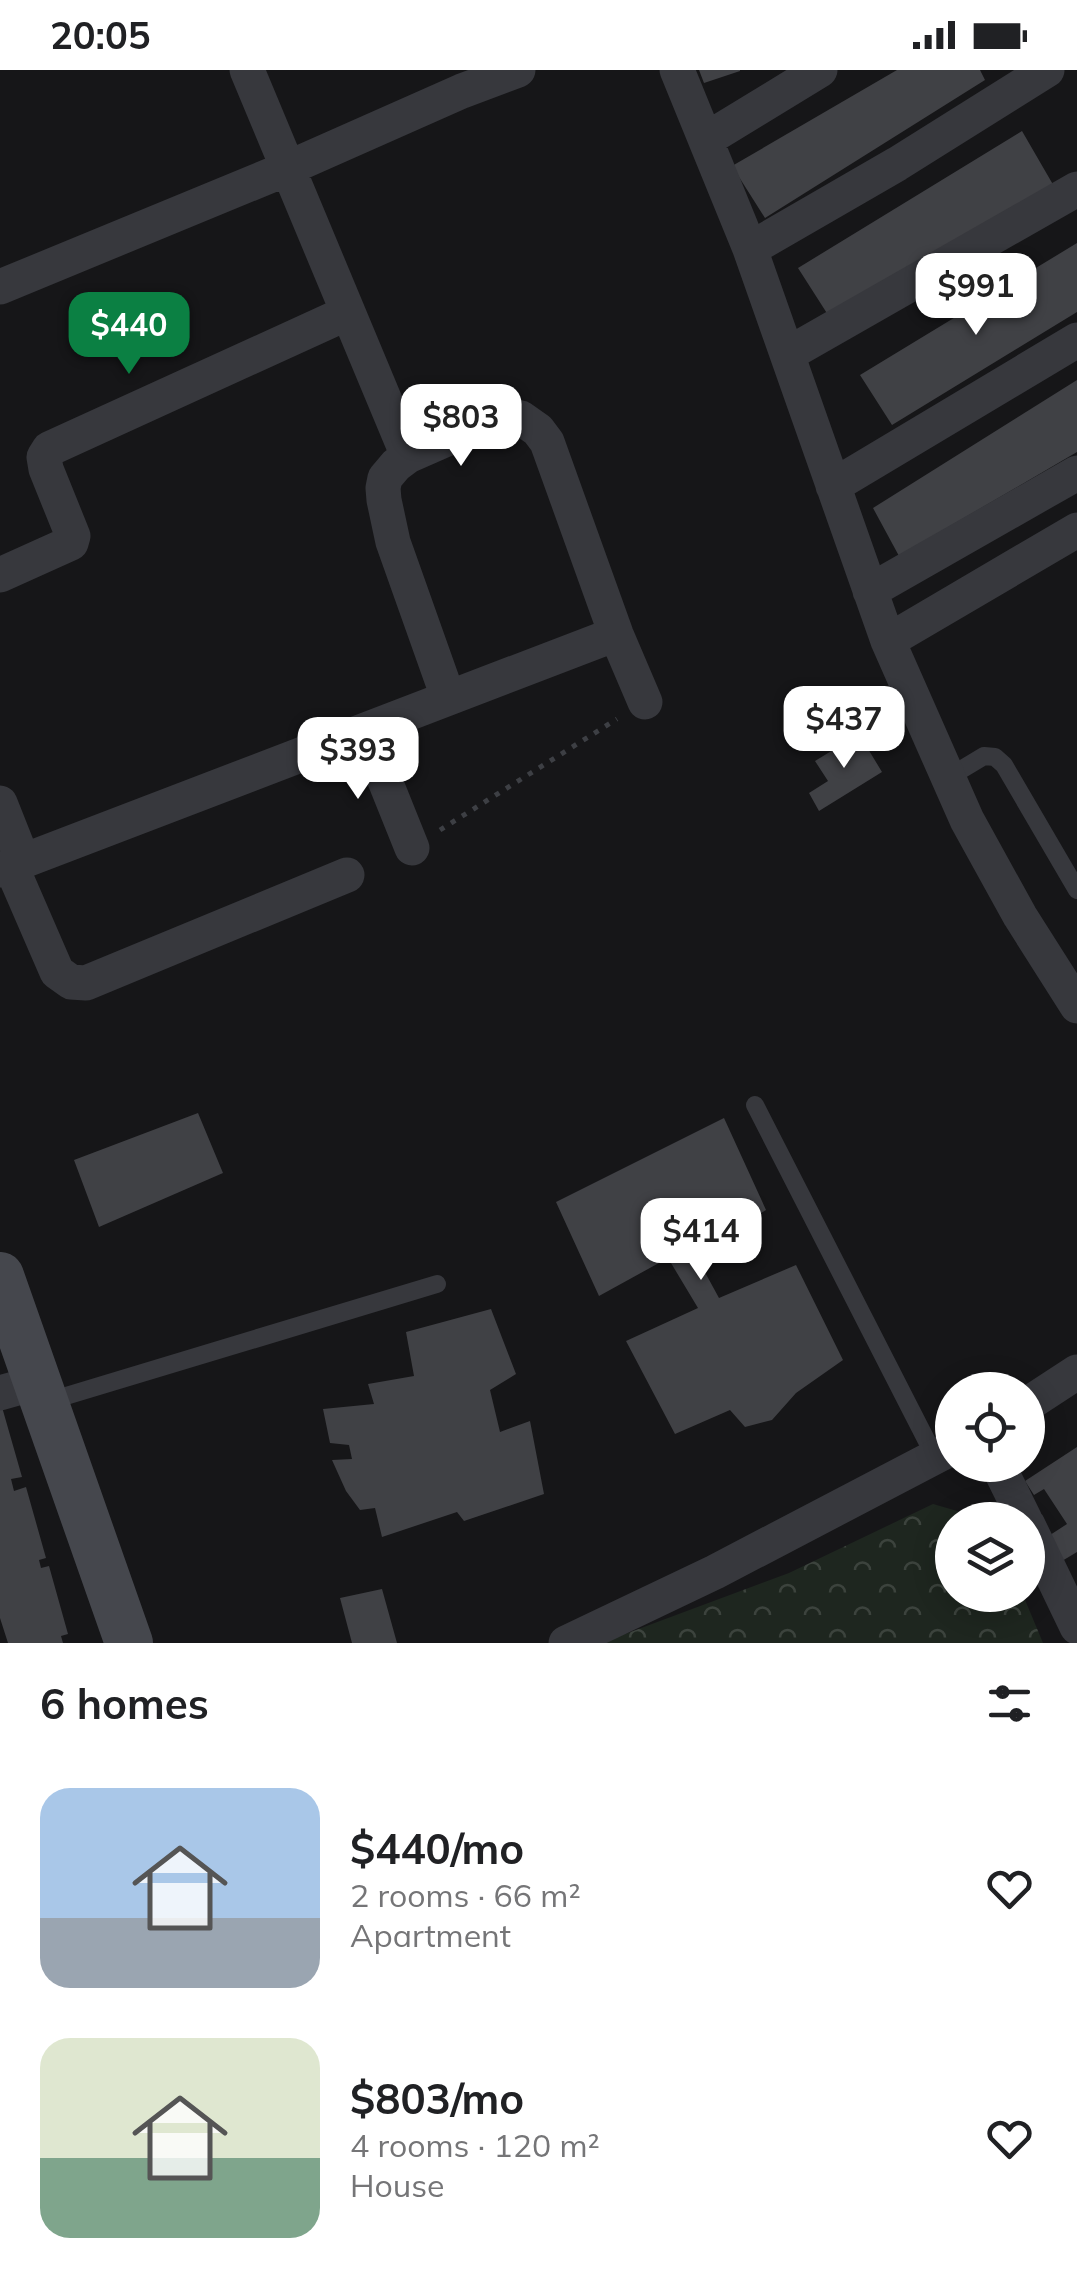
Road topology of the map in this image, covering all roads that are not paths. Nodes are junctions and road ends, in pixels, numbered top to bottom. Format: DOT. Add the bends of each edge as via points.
graph roads {
  1 [pos="247,70"];
  2 [pos="518,70"];
  3 [pos="677,70"];
  4 [pos="820,70"];
  5 [pos="1047,70"];
  6 [pos="458,81"];
  7 [pos="707,139"];
  8 [pos="286,168"];
  9 [pos="1077,190"];
  10 [pos="750,249"];
  11 [pos="0,287"];
  12 [pos="347,313"];
  13 [pos="1077,340"];
  14 [pos="788,354"];
  15 [pos="408,456"];
  16 [pos="1074,482"];
  17 [pos="833,486"];
  18 [pos="1077,530"];
  19 [pos="0,575"];
  20 [pos="870,592"];
  21 [pos="616,634"];
  22 [pos="888,641"];
  23 [pos="448,697"];
  24 [pos="645,702"];
  25 [pos="364,731"];
  26 [pos="949,777"];
  27 [pos="0,802"];
  28 [pos="412,848"];
  29 [pos="11,866"];
  30 [pos="347,875"];
  31 [pos="1077,890"];
  32 [pos="1071,982"];
  33 [pos="756,1105"];
  34 [pos="0,1276"];
  35 [pos="437,1284"];
  36 [pos="1077,1372"];
  37 [pos="23,1380"];
  38 [pos="1045,1393"];
  39 [pos="935,1435"];
  40 [pos="935,1457"];
  41 [pos="1045,1561"];
  42 [pos="1077,1627"];
  43 [pos="128,1643"];
  44 [pos="566,1643"];
  1 -- 8 [label="street"];
  2 -- 6 [label="street"];
  3 -- 7 [label="street"];
  4 -- 7 [label="street"];
  5 -- 10 [label="street"];
  6 -- 8 [label="street"];
  7 -- 10 [label="street"];
  8 -- 11 [label="street"];
  8 -- 12 [label="street"];
  9 -- 14 [label="street"];
  10 -- 14 [label="street"];
  12 -- 15 [label="street"];
  12 -- 19 [label="street" via="49,449 46,469 71,543"];
  13 -- 17 [label="street"];
  14 -- 17 [label="street"];
  15 -- 21 [label="street" via="499,416 521,418 538,430"];
  15 -- 23 [label="street" via="385,478 384,500"];
  16 -- 20 [label="street"];
  17 -- 20 [label="street"];
  18 -- 22 [label="street"];
  20 -- 22 [label="street"];
  21 -- 23 [label="street"];
  21 -- 24 [label="street"];
  22 -- 26 [label="street"];
  23 -- 25 [label="street"];
  25 -- 28 [label="street"];
  25 -- 29 [label="street"];
  26 -- 31 [label="lane" via="995,756"];
  26 -- 32 [label="street" via="1020,916"];
  27 -- 29 [label="street"];
  29 -- 30 [label="street" via="57,972 86,983"];
  33 -- 39 [label="lane"];
  34 -- 37 [label="street"];
  35 -- 37 [label="lane"];
  36 -- 38 [label="street"];
  37 -- 43 [label="street"];
  40 -- 44 [label="street"];
  41 -- 42 [label="street"];
}
